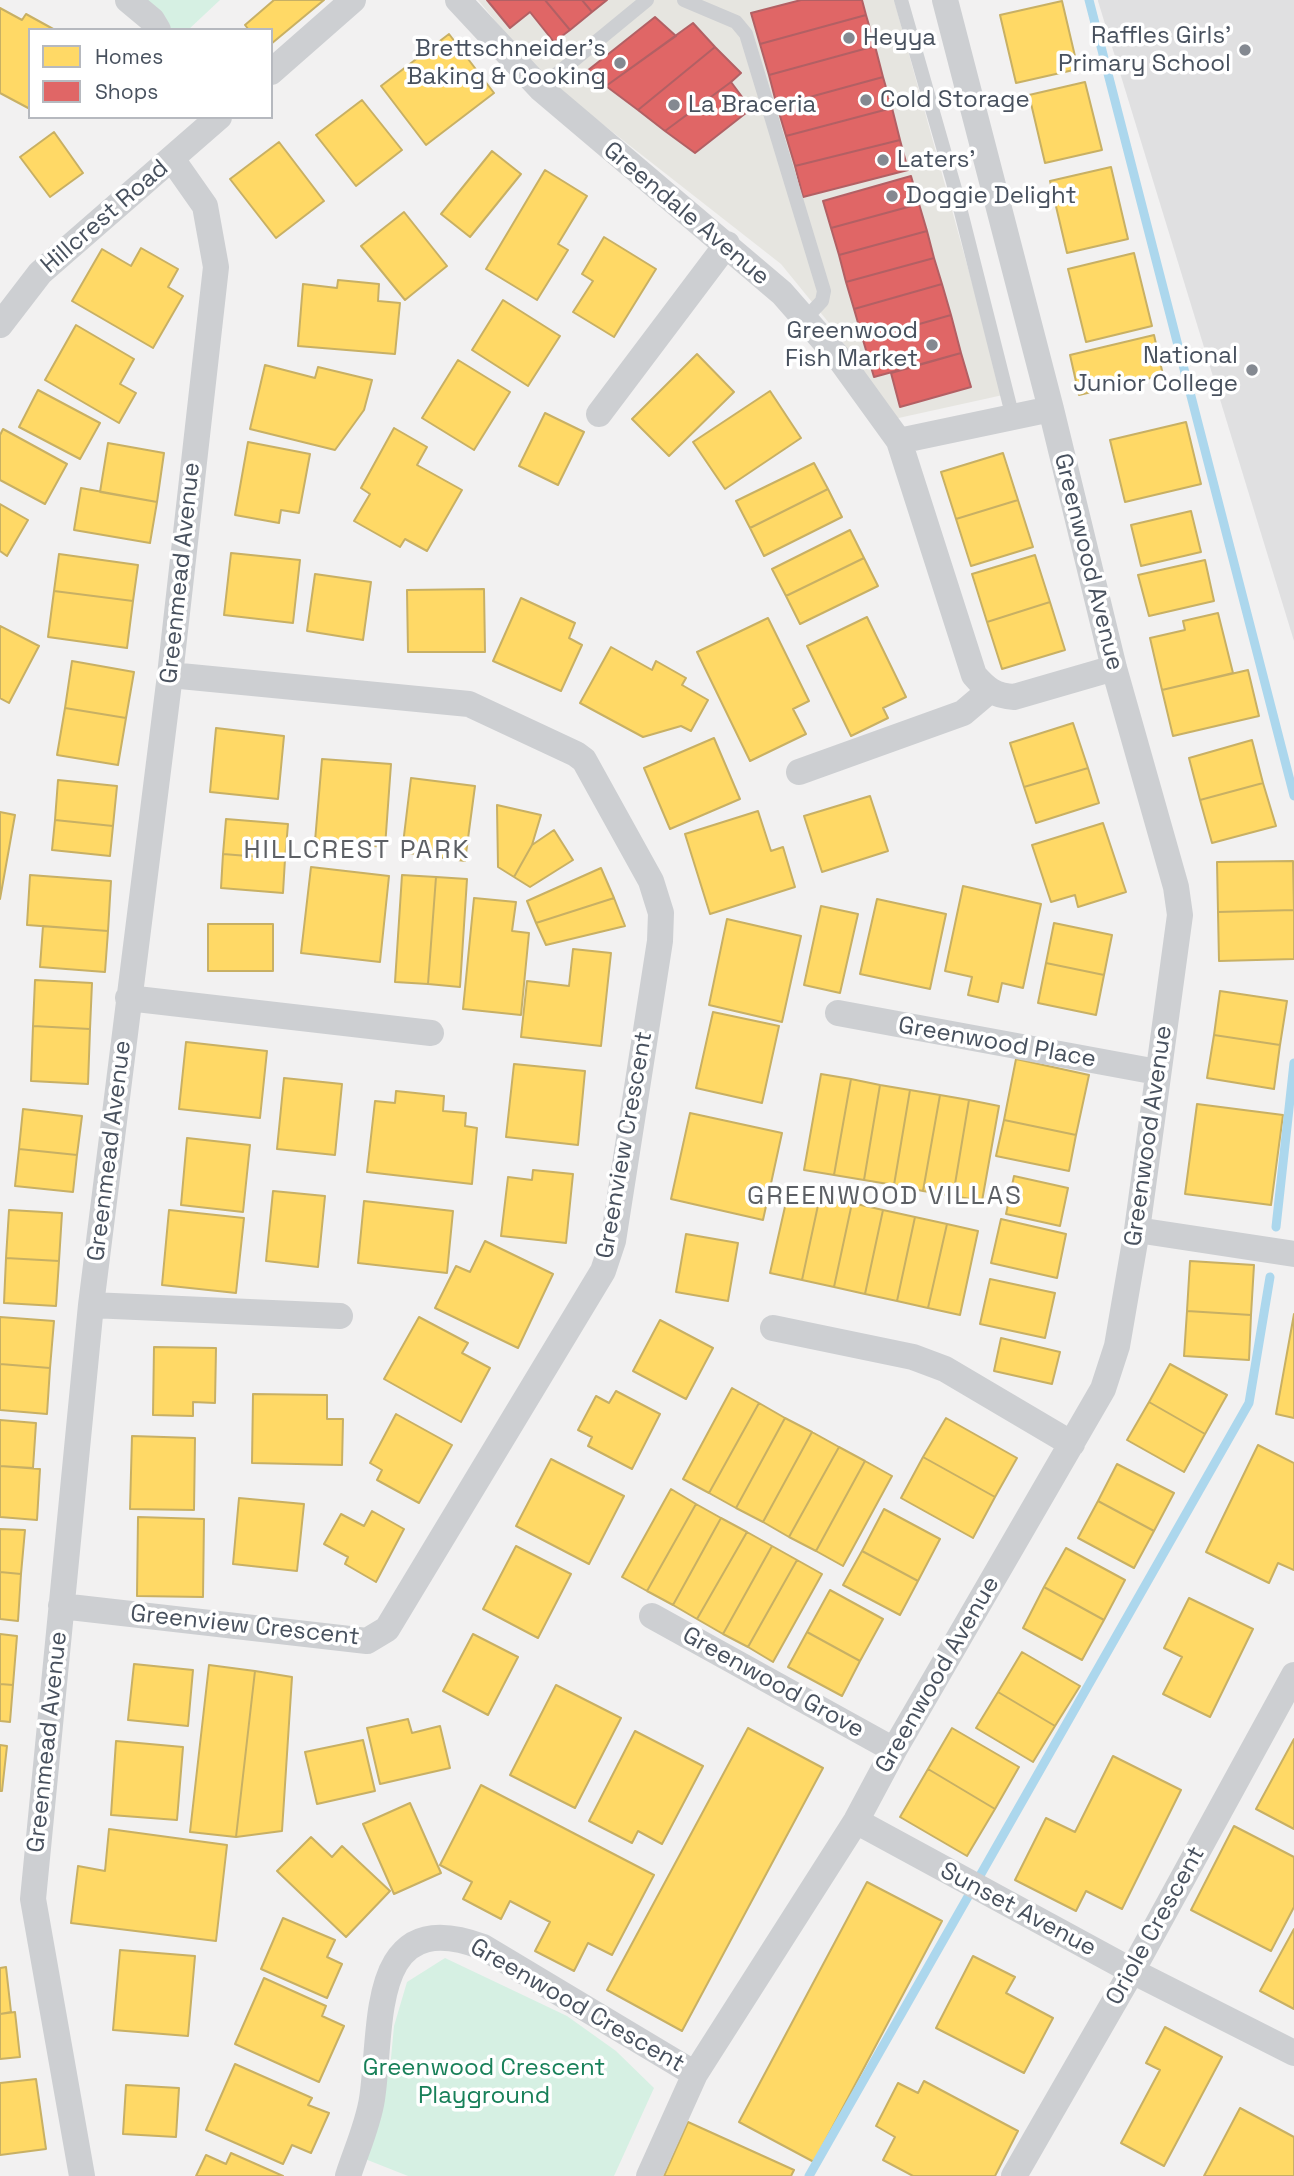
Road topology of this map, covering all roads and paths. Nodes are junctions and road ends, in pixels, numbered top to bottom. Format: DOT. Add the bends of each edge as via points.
graph roads {
  1 [pos="128,0"];
  2 [pos="353,0"];
  3 [pos="458,0"];
  4 [pos="647,0"];
  5 [pos="684,0"];
  6 [pos="901,0"];
  7 [pos="945,0"];
  8 [pos="157,28"];
  9 [pos="273,70"];
  10 [pos="540,88"];
  11 [pos="215,119"];
  12 [pos="172,159"];
  13 [pos="727,244"];
  14 [pos="805,318"];
  15 [pos="0,325"];
  16 [pos="1051,410"];
  17 [pos="599,414"];
  18 [pos="1013,418"];
  19 [pos="899,441"];
  20 [pos="1114,668"];
  21 [pos="170,675"];
  22 [pos="989,691"];
  23 [pos="799,772"];
  24 [pos="128,998"];
  25 [pos="838,1013"];
  26 [pos="431,1033"];
  27 [pos="1157,1072"];
  28 [pos="1137,1230"];
  29 [pos="1294,1254"];
  30 [pos="91,1305"];
  31 [pos="340,1316"];
  32 [pos="773,1328"];
  33 [pos="1072,1444"];
  34 [pos="61,1606"];
  35 [pos="652,1616"];
  36 [pos="1294,1675"];
  37 [pos="894,1750"];
  38 [pos="856,1821"];
  39 [pos="1132,1971"];
  40 [pos="1294,2053"];
  41 [pos="695,2074"];
  42 [pos="82,2176"];
  43 [pos="348,2176"];
  44 [pos="649,2176"];
  45 [pos="1014,2176"];
  1 -- 8 [label="street"];
  2 -- 9 [label="street"];
  3 -- 10 [label="street, Greendale Avenue"];
  4 -- 10 [label="lane"];
  5 -- 14 [label="lane" via="736,22 746,34 824,291 822,301"];
  6 -- 18 [label="lane"];
  7 -- 16 [label="street, Greenwood Avenue"];
  10 -- 13 [label="street, Greendale Avenue"];
  11 -- 12 [label="street, Hillcrest Road"];
  12 -- 15 [label="street, Hillcrest Road" via="40,273"];
  12 -- 21 [label="street, Greenmead Avenue" via="205,206 216,267"];
  13 -- 14 [label="street, Greendale Avenue"];
  13 -- 17 [label="street"];
  14 -- 19 [label="street, Greendale Avenue"];
  16 -- 18 [label="street"];
  16 -- 20 [label="street, Greenwood Avenue"];
  18 -- 19 [label="street"];
  19 -- 22 [label="street, Greendale Avenue" via="974,675"];
  20 -- 22 [label="street" via="1014,697"];
  20 -- 27 [label="street, Greenwood Avenue" via="1180,915"];
  21 -- 24 [label="street, Greenmead Avenue"];
  21 -- 34 [label="street, Greenview Crescent" via="470,704 576,754 651,881 661,913 660,941 613,1241 603,1271 387,1629 367,1640"];
  22 -- 23 [label="street" via="963,713"];
  24 -- 26 [label="street"];
  24 -- 30 [label="street, Greenmead Avenue"];
  25 -- 27 [label="street, Greenwood Place"];
  27 -- 28 [label="street, Greenwood Avenue"];
  28 -- 29 [label="street"];
  28 -- 33 [label="street, Greenwood Avenue" via="1111,1369"];
  30 -- 31 [label="street"];
  30 -- 34 [label="street, Greenmead Avenue"];
  32 -- 33 [label="street" via="913,1357 945,1369"];
  33 -- 37 [label="street, Greenwood Avenue"];
  34 -- 42 [label="street, Greenmead Avenue" via="33,1899"];
  35 -- 37 [label="street, Greenwood Grove"];
  36 -- 39 [label="street, Oriole Crescent"];
  37 -- 38 [label="street, Greenwood Avenue"];
  38 -- 39 [label="street, Sunset Avenue"];
  38 -- 41 [label="street, Greenwood Avenue"];
  39 -- 40 [label="street, Sunset Avenue"];
  39 -- 45 [label="street, Oriole Crescent"];
  41 -- 43 [label="street, Greenwood Crescent" via="483,1947 436,1936 402,1956 384,1987 372,2103"];
  41 -- 44 [label="street, Greenwood Avenue"];
}
